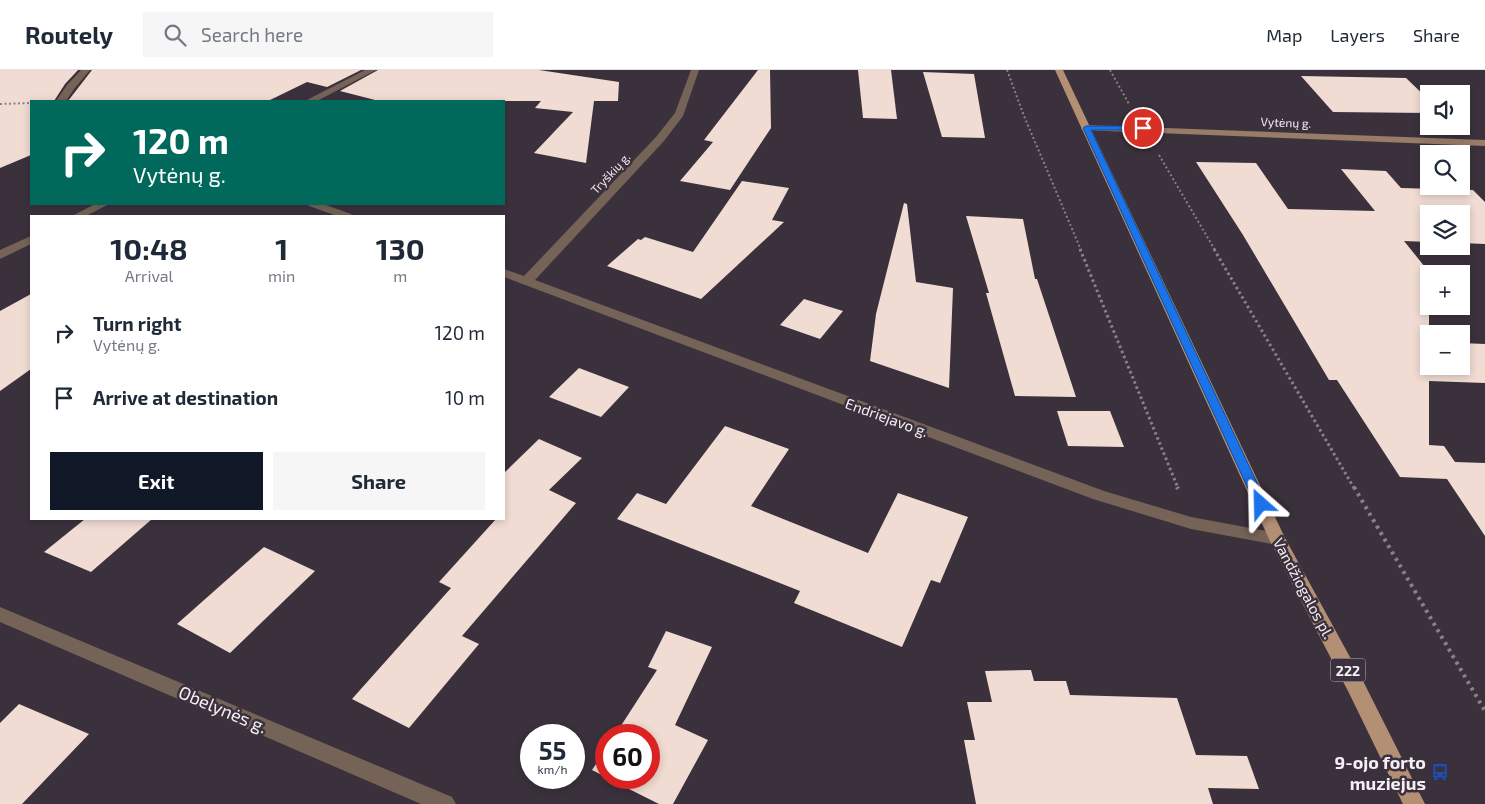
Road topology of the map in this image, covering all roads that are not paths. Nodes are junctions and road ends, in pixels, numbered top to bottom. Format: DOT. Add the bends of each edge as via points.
graph roads {
  1 [pos="86,70"];
  2 [pos="372,70"];
  3 [pos="695,70"];
  4 [pos="1059,70"];
  5 [pos="62,100"];
  6 [pos="312,100"];
  7 [pos="1086,128"];
  8 [pos="1485,143"];
  9 [pos="101,205"];
  10 [pos="316,205"];
  11 [pos="80,215"];
  12 [pos="344,215"];
  13 [pos="30,240"];
  14 [pos="0,255"];
  15 [pos="505,273"];
  16 [pos="527,281"];
  17 [pos="1277,539"];
  18 [pos="0,614"];
  19 [pos="445,804"];
  20 [pos="1414,804"];
  1 -- 5 [label="street"];
  2 -- 6 [label="street"];
  3 -- 16 [label="street, Tryškių g." via="680,114"];
  4 -- 7 [label="main road, Vandžiogalos pl. / 222"];
  7 -- 8 [label="main road, Vytėnų g."];
  7 -- 17 [label="main road, Vandžiogalos pl. / 222"];
  9 -- 11 [label="street"];
  10 -- 12 [label="street"];
  13 -- 14 [label="street"];
  15 -- 16 [label="street, Endriejavo g."];
  16 -- 17 [label="street, Endriejavo g." via="1099,496 1191,522"];
  17 -- 20 [label="main road, Vandžiogalos pl. / 222" via="1356,686"];
  18 -- 19 [label="street, Obelynės g."];
}
